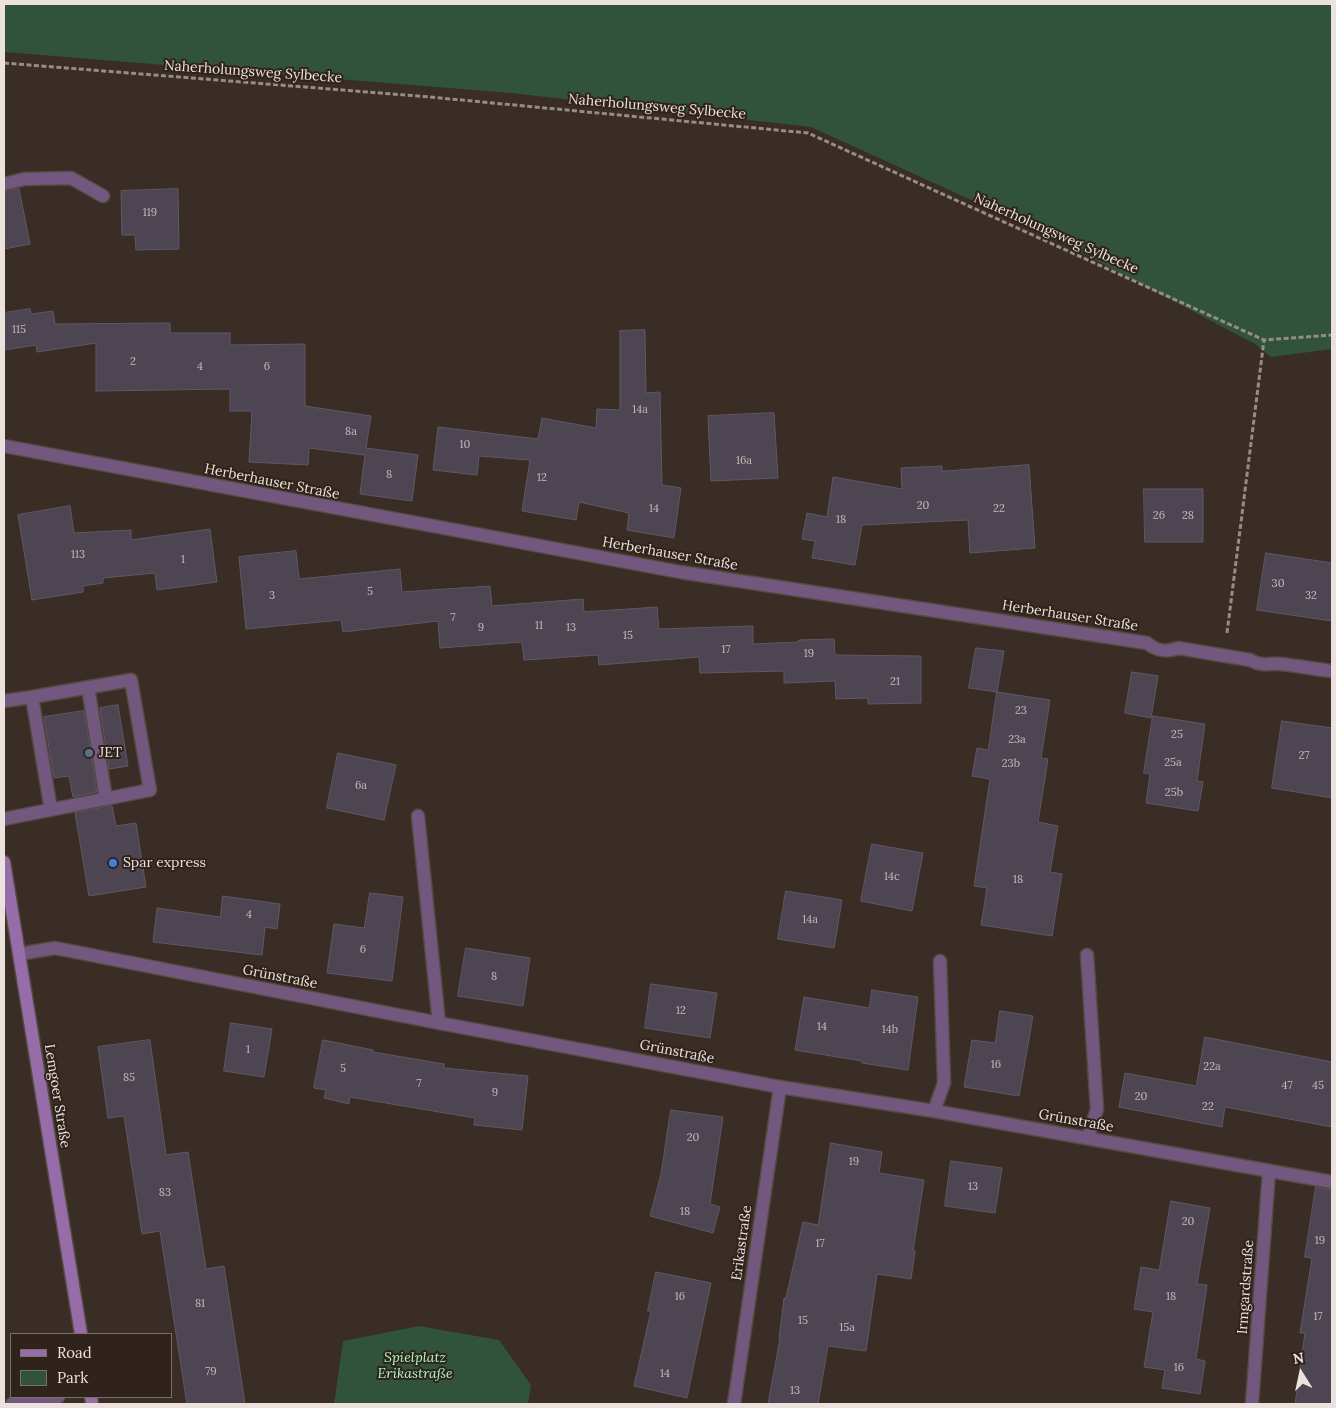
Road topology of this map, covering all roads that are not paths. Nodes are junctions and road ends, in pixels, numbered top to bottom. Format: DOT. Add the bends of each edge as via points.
graph roads {
  1 [pos="4,184"];
  2 [pos="103,196"];
  3 [pos="4,446"];
  4 [pos="1332,671"];
  5 [pos="88,687"];
  6 [pos="32,697"];
  7 [pos="4,701"];
  8 [pos="106,798"];
  9 [pos="51,810"];
  10 [pos="418,816"];
  11 [pos="4,819"];
  12 [pos="4,862"];
  13 [pos="19,954"];
  14 [pos="1088,955"];
  15 [pos="940,961"];
  16 [pos="440,1023"];
  17 [pos="780,1087"];
  18 [pos="934,1111"];
  19 [pos="1088,1138"];
  20 [pos="1269,1172"];
  21 [pos="1332,1182"];
  22 [pos="81,1333"];
  23 [pos="51,1398"];
  24 [pos="12,1404"];
  25 [pos="734,1404"];
  26 [pos="1252,1404"];
  1 -- 2 [label="street" via="24,179 71,178"];
  3 -- 4 [label="street, Herberhauser Straße" via="680,572 1147,643 1169,652 1178,648 1268,665"];
  5 -- 6 [label="street"];
  5 -- 8 [label="street"];
  5 -- 8 [label="street" via="131,680 150,790"];
  6 -- 7 [label="street"];
  6 -- 9 [label="street"];
  8 -- 9 [label="street"];
  9 -- 11 [label="street"];
  10 -- 16 [label="street"];
  12 -- 13 [label="main road, Lemgoer Straße"];
  13 -- 16 [label="street, Grünstraße" via="55,948"];
  13 -- 22 [label="main road, Lemgoer Straße"];
  14 -- 19 [label="street" via="1098,1109"];
  15 -- 18 [label="street" via="944,1083"];
  16 -- 17 [label="street, Grünstraße"];
  17 -- 18 [label="street, Grünstraße"];
  17 -- 25 [label="street, Erikastraße"];
  18 -- 19 [label="street, Grünstraße"];
  19 -- 20 [label="street, Grünstraße"];
  20 -- 21 [label="street, Grünstraße"];
  20 -- 26 [label="street, Irmgardstraße"];
  23 -- 24 [label="street"];
}
